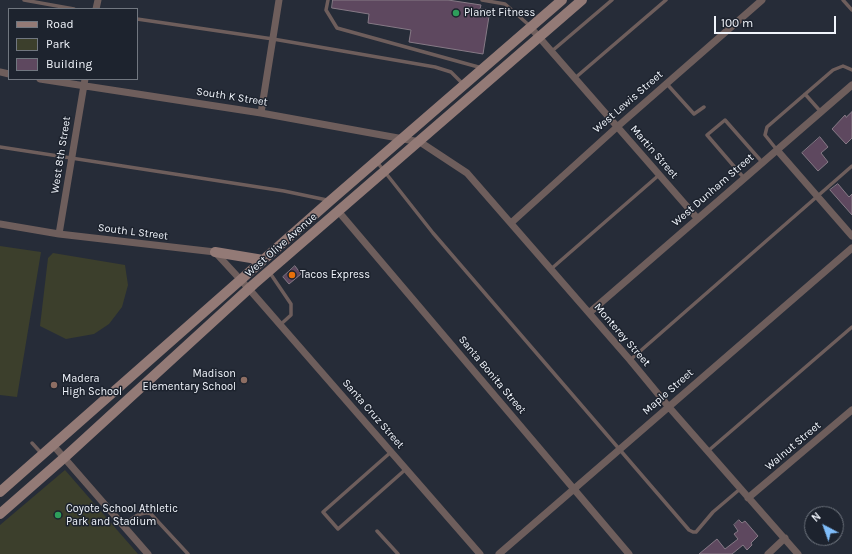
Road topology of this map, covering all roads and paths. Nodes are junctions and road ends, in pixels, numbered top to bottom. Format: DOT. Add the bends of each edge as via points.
graph roads {
  1 [pos="24,0"];
  2 [pos="279,0"];
  3 [pos="328,0"];
  4 [pos="482,0"];
  5 [pos="562,0"];
  6 [pos="582,0"];
  7 [pos="612,0"];
  8 [pos="666,0"];
  9 [pos="762,0"];
  10 [pos="843,0"];
  11 [pos="506,2"];
  12 [pos="68,8"];
  13 [pos="852,10"];
  14 [pos="138,19"];
  15 [pos="531,28"];
  16 [pos="540,38"];
  17 [pos="273,39"];
  18 [pos="552,51"];
  19 [pos="483,69"];
  20 [pos="852,70"];
  21 [pos="575,78"];
  22 [pos="51,80"];
  23 [pos="84,83"];
  24 [pos="666,83"];
  25 [pos="852,84"];
  26 [pos="464,85"];
  27 [pos="805,94"];
  28 [pos="704,107"];
  29 [pos="821,112"];
  30 [pos="261,113"];
  31 [pos="617,127"];
  32 [pos="402,139"];
  33 [pos="420,142"];
  34 [pos="0,147"];
  35 [pos="777,150"];
  36 [pos="72,158"];
  37 [pos="376,161"];
  38 [pos="762,162"];
  39 [pos="852,166"];
  40 [pos="384,172"];
  41 [pos="659,174"];
  42 [pos="744,178"];
  43 [pos="817,196"];
  44 [pos="330,201"];
  45 [pos="338,211"];
  46 [pos="697,218"];
  47 [pos="511,223"];
  48 [pos="0,224"];
  49 [pos="59,234"];
  50 [pos="852,236"];
  51 [pos="852,248"];
  52 [pos="215,252"];
  53 [pos="263,260"];
  54 [pos="551,269"];
  55 [pos="269,272"];
  56 [pos="240,280"];
  57 [pos="249,289"];
  58 [pos="589,313"];
  59 [pos="280,325"];
  60 [pos="852,327"];
  61 [pos="630,360"];
  62 [pos="668,406"];
  63 [pos="852,410"];
  64 [pos="32,442"];
  65 [pos="53,445"];
  66 [pos="618,449"];
  67 [pos="391,452"];
  68 [pos="707,452"];
  69 [pos="42,455"];
  70 [pos="64,458"];
  71 [pos="406,469"];
  72 [pos="573,489"];
  73 [pos="740,489"];
  74 [pos="0,492"];
  75 [pos="748,498"];
  76 [pos="0,514"];
  77 [pos="124,526"];
  78 [pos="377,531"];
  79 [pos="785,538"];
  80 [pos="148,554"];
  81 [pos="188,554"];
  82 [pos="398,554"];
  83 [pos="480,554"];
  84 [pos="499,554"];
  85 [pos="629,554"];
  86 [pos="768,554"];
  87 [pos="798,554"];
  1 -- 12 [label="lane"];
  2 -- 17 [label="street"];
  3 -- 19 [label="lane" via="326,10 337,28"];
  4 -- 11 [label="lane"];
  5 -- 15 [label="main road, West Olive Avenue"];
  6 -- 16 [label="main road, West Olive Avenue"];
  7 -- 18 [label="lane"];
  8 -- 21 [label="lane"];
  9 -- 24 [label="street, West Lewis Street"];
  10 -- 13 [label="lane"];
  11 -- 15 [label="lane"];
  14 -- 17 [label="lane"];
  15 -- 16 [label="street, Martin Street"];
  15 -- 19 [label="main road, West Olive Avenue"];
  16 -- 18 [label="street, Martin Street"];
  16 -- 33 [label="main road, West Olive Avenue"];
  17 -- 26 [label="lane" via="435,67 451,72"];
  17 -- 30 [label="street"];
  18 -- 21 [label="street, Martin Street"];
  19 -- 26 [label="main road, West Olive Avenue"];
  20 -- 27 [label="lane" via="843,66 838,67"];
  21 -- 31 [label="street, Martin Street"];
  22 -- 23 [label="street, South K Street"];
  23 -- 30 [label="street, South K Street"];
  23 -- 36 [label="street, West 8th Street"];
  24 -- 28 [label="lane" via="694,114"];
  24 -- 31 [label="street, West Lewis Street"];
  25 -- 29 [label="street, West Dunham Street"];
  26 -- 32 [label="main road, West Olive Avenue"];
  27 -- 29 [label="lane"];
  27 -- 35 [label="lane" via="765,131 766,138"];
  29 -- 35 [label="street, West Dunham Street"];
  30 -- 32 [label="street, South K Street"];
  31 -- 41 [label="street, Martin Street"];
  31 -- 47 [label="street, West Lewis Street"];
  32 -- 33 [label="street, South K Street"];
  32 -- 37 [label="main road, West Olive Avenue"];
  33 -- 40 [label="main road, West Olive Avenue"];
  33 -- 47 [label="street, Monterey Street" via="467,173"];
  34 -- 36 [label="lane"];
  35 -- 38 [label="street, West Dunham Street"];
  35 -- 43 [label="street"];
  36 -- 44 [label="lane" via="284,191"];
  36 -- 49 [label="street, West 8th Street"];
  37 -- 40 [label="lane"];
  37 -- 44 [label="main road, West Olive Avenue"];
  38 -- 42 [label="street, West Dunham Street"];
  38 -- 42 [label="lane" via="725,120 707,135"];
  39 -- 43 [label="lane"];
  40 -- 45 [label="main road, West Olive Avenue"];
  40 -- 66 [label="lane" via="433,234"];
  41 -- 46 [label="street, Martin Street"];
  41 -- 54 [label="lane"];
  42 -- 46 [label="street, West Dunham Street"];
  43 -- 50 [label="street"];
  43 -- 61 [label="lane"];
  44 -- 53 [label="main road, West Olive Avenue"];
  45 -- 55 [label="main road, West Olive Avenue"];
  45 -- 72 [label="street, Santa Bonita Street"];
  46 -- 58 [label="street, West Dunham Street"];
  47 -- 54 [label="street, Monterey Street"];
  48 -- 49 [label="street, South L Street"];
  49 -- 52 [label="street, South L Street"];
  51 -- 62 [label="street, Maple Street"];
  52 -- 53 [label="main road"];
  52 -- 56 [label="street"];
  53 -- 56 [label="main road, West Olive Avenue"];
  54 -- 58 [label="street, Monterey Street"];
  55 -- 57 [label="main road, West Olive Avenue"];
  55 -- 59 [label="lane" via="291,304 291,315"];
  56 -- 57 [label="street"];
  56 -- 65 [label="main road, West Olive Avenue"];
  57 -- 59 [label="street, Santa Cruz Street"];
  57 -- 70 [label="main road, West Olive Avenue"];
  58 -- 61 [label="street, Monterey Street"];
  59 -- 67 [label="street, Santa Cruz Street"];
  60 -- 68 [label="lane"];
  61 -- 62 [label="street, Monterey Street"];
  62 -- 66 [label="street, Maple Street"];
  62 -- 68 [label="street, Monterey Street"];
  63 -- 75 [label="street, Walnut Street"];
  64 -- 69 [label="lane"];
  65 -- 69 [label="main road, West Olive Avenue"];
  65 -- 70 [label="street"];
  66 -- 72 [label="street, Maple Street"];
  66 -- 73 [label="lane" via="693,532"];
  67 -- 71 [label="street, Santa Cruz Street"];
  67 -- 71 [label="lane" via="323,512 338,529"];
  68 -- 73 [label="street, Monterey Street"];
  69 -- 74 [label="main road, West Olive Avenue"];
  70 -- 76 [label="main road, West Olive Avenue"];
  70 -- 77 [label="street"];
  71 -- 83 [label="street, Santa Cruz Street"];
  72 -- 84 [label="street, Maple Street"];
  72 -- 85 [label="street, Santa Bonita Street"];
  73 -- 75 [label="street, Monterey Street"];
  75 -- 79 [label="street, Monterey Street"];
  77 -- 80 [label="street"];
  77 -- 81 [label="lane" via="140,514 152,514"];
  78 -- 82 [label="lane"];
  79 -- 86 [label="street"];
  79 -- 87 [label="street, Monterey Street"];
}
